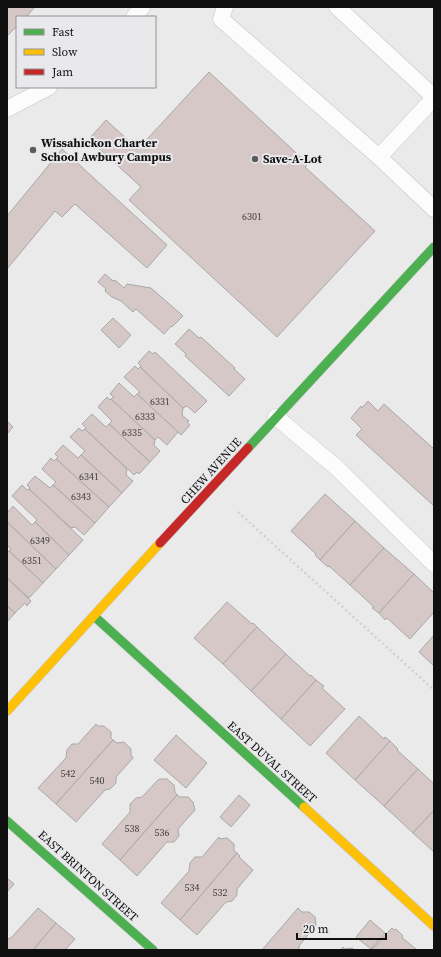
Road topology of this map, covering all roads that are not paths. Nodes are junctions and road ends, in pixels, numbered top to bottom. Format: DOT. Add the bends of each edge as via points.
graph roads {
  1 [pos="142,7"];
  2 [pos="225,7"];
  3 [pos="337,7"];
  4 [pos="135,16"];
  5 [pos="47,88"];
  6 [pos="434,98"];
  7 [pos="7,110"];
  8 [pos="379,157"];
  9 [pos="434,209"];
  10 [pos="434,247"];
  11 [pos="276,417"];
  12 [pos="434,564"];
  13 [pos="94,616"];
  14 [pos="7,711"];
  15 [pos="7,821"];
  16 [pos="434,926"];
  17 [pos="153,950"];
  1 -- 4 [label="lane"];
  2 -- 8 [label="lane" via="221,19"];
  3 -- 6 [label="lane"];
  5 -- 7 [label="lane"];
  6 -- 8 [label="lane"];
  8 -- 9 [label="lane"];
  10 -- 11 [label="street, CHEW AVENUE"];
  11 -- 12 [label="lane" via="337,468"];
  11 -- 13 [label="street, CHEW AVENUE"];
  13 -- 14 [label="street, CHEW AVENUE"];
  13 -- 16 [label="street, EAST DUVAL STREET"];
  15 -- 17 [label="street, EAST BRINTON STREET"];
}
